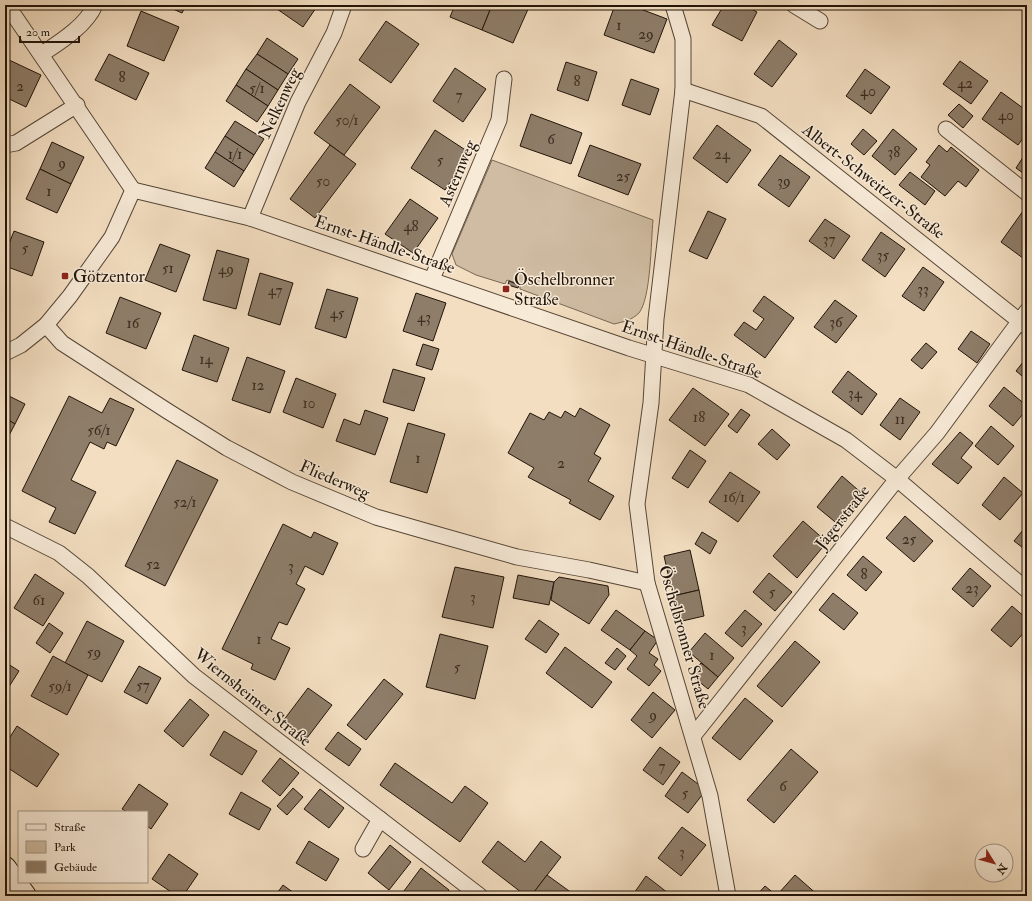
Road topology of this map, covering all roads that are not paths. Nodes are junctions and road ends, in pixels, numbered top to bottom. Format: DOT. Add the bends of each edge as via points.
graph roads {
  1 [pos="7,5"];
  2 [pos="95,5"];
  3 [pos="344,5"];
  4 [pos="674,5"];
  5 [pos="794,5"];
  6 [pos="820,22"];
  7 [pos="42,54"];
  8 [pos="504,79"];
  9 [pos="683,90"];
  10 [pos="77,105"];
  11 [pos="946,129"];
  12 [pos="5,145"];
  13 [pos="133,190"];
  14 [pos="1027,193"];
  15 [pos="250,218"];
  16 [pos="432,279"];
  17 [pos="1025,320"];
  18 [pos="46,325"];
  19 [pos="5,353"];
  20 [pos="654,356"];
  21 [pos="897,479"];
  22 [pos="5,526"];
  23 [pos="647,584"];
  24 [pos="1027,590"];
  25 [pos="693,736"];
  26 [pos="380,819"];
  27 [pos="363,849"];
  28 [pos="5,868"];
  29 [pos="25,896"];
  30 [pos="480,896"];
  31 [pos="728,896"];
  1 -- 7 [label="street"];
  2 -- 7 [label="street" via="91,14 58,44"];
  3 -- 15 [label="street, Nelkenweg" via="334,34 298,102"];
  4 -- 9 [label="street, Öschelbronner Straße" via="683,39"];
  5 -- 6 [label="street"];
  7 -- 10 [label="street"];
  8 -- 16 [label="street, Asternweg" via="499,120"];
  9 -- 17 [label="street, Albert-Schweitzer-Straße" via="762,116"];
  9 -- 20 [label="street, Öschelbronner Straße" via="656,319"];
  10 -- 12 [label="street" via="16,143"];
  10 -- 13 [label="street"];
  11 -- 14 [label="street"];
  13 -- 15 [label="street, Ernst-Händle-Straße"];
  13 -- 18 [label="street" via="112,237"];
  15 -- 16 [label="street, Ernst-Händle-Straße"];
  16 -- 20 [label="street, Ernst-Händle-Straße"];
  17 -- 21 [label="street, Jägerstraße"];
  18 -- 19 [label="street" via="21,345"];
  18 -- 23 [label="street, Fliederweg" via="62,343 169,412 227,448 292,482 376,517 517,557"];
  20 -- 21 [label="street, Ernst-Händle-Straße" via="749,385 846,440"];
  20 -- 23 [label="street, Öschelbronner Straße" via="651,403 637,504"];
  21 -- 24 [label="street, Ernst-Händle-Straße"];
  21 -- 25 [label="street, Jägerstraße"];
  22 -- 26 [label="street, Wiernsheimer Straße" via="59,554 88,576 194,676"];
  23 -- 25 [label="street, Öschelbronner Straße"];
  25 -- 31 [label="street, Öschelbronner Straße" via="710,796"];
  26 -- 27 [label="street"];
  26 -- 30 [label="street, Wiernsheimer Straße"];
  28 -- 29 [label="main road"];
}
